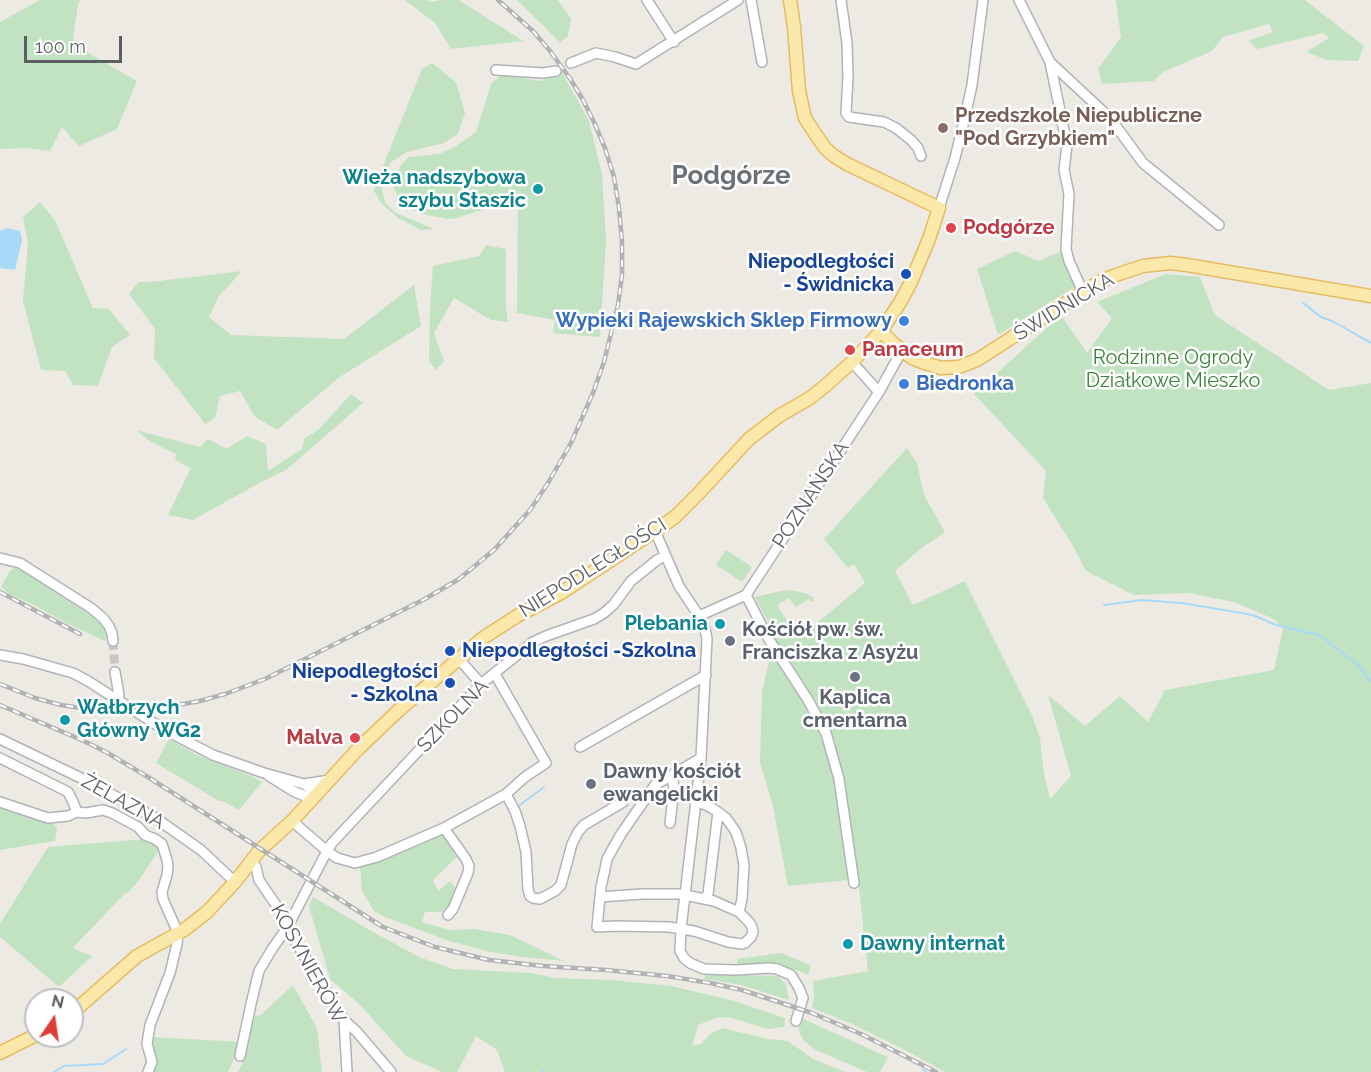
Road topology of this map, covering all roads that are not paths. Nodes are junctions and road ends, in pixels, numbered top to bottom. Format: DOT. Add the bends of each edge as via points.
graph roads {
  1 [pos="646,0"];
  2 [pos="738,0"];
  3 [pos="752,0"];
  4 [pos="790,0"];
  5 [pos="841,0"];
  6 [pos="983,0"];
  7 [pos="1019,0"];
  8 [pos="674,42"];
  9 [pos="762,62"];
  10 [pos="1050,62"];
  11 [pos="571,63"];
  12 [pos="496,70"];
  13 [pos="556,70"];
  14 [pos="921,156"];
  15 [pos="939,208"];
  16 [pos="1219,225"];
  17 [pos="1083,292"];
  18 [pos="1371,296"];
  19 [pos="881,331"];
  20 [pos="902,350"];
  21 [pos="852,362"];
  22 [pos="879,392"];
  23 [pos="655,531"];
  24 [pos="665,556"];
  25 [pos="0,558"];
  26 [pos="746,595"];
  27 [pos="699,616"];
  28 [pos="113,641"];
  29 [pos="0,649"];
  30 [pos="0,655"];
  31 [pos="22,659"];
  32 [pos="459,659"];
  33 [pos="115,672"];
  34 [pos="495,674"];
  35 [pos="706,675"];
  36 [pos="481,684"];
  37 [pos="118,701"];
  38 [pos="0,739"];
  39 [pos="580,747"];
  40 [pos="0,758"];
  41 [pos="701,758"];
  42 [pos="264,773"];
  43 [pos="672,775"];
  44 [pos="330,780"];
  45 [pos="304,784"];
  46 [pos="292,791"];
  47 [pos="506,794"];
  48 [pos="315,797"];
  49 [pos="0,802"];
  50 [pos="623,802"];
  51 [pos="696,802"];
  52 [pos="76,812"];
  53 [pos="718,812"];
  54 [pos="296,817"];
  55 [pos="670,823"];
  56 [pos="444,828"];
  57 [pos="327,851"];
  58 [pos="252,861"];
  59 [pos="235,882"];
  60 [pos="854,883"];
  61 [pos="685,895"];
  62 [pos="600,897"];
  63 [pos="704,899"];
  64 [pos="739,912"];
  65 [pos="448,915"];
  66 [pos="287,928"];
  67 [pos="681,929"];
  68 [pos="178,933"];
  69 [pos="84,1002"];
  70 [pos="344,1020"];
  71 [pos="796,1021"];
  72 [pos="24,1041"];
  73 [pos="0,1053"];
  74 [pos="240,1056"];
  75 [pos="148,1072"];
  76 [pos="347,1072"];
  77 [pos="391,1072"];
  1 -- 8 [label="street"];
  2 -- 8 [label="street"];
  3 -- 9 [label="street"];
  4 -- 15 [label="main road" via="805,118 825,148 846,164"];
  5 -- 14 [label="street" via="847,43 846,113 896,128 918,148"];
  6 -- 15 [label="street, NIEPODLEGŁOŚCI" via="972,84"];
  7 -- 10 [label="street"];
  8 -- 11 [label="street" via="636,64 596,53"];
  10 -- 16 [label="street" via="1110,118 1143,163"];
  10 -- 17 [label="street" via="1067,145 1066,249"];
  12 -- 13 [label="street" via="543,74"];
  15 -- 19 [label="main road, NIEPODLEGŁOŚCI" via="911,282"];
  17 -- 18 [label="main road, ŚWIDNICKA" via="1130,270 1170,263"];
  17 -- 20 [label="main road, ŚWIDNICKA" via="969,364 941,368"];
  19 -- 20 [label="main road, ŚWIDNICKA"];
  19 -- 21 [label="main road, NIEPODLEGŁOŚCI"];
  20 -- 22 [label="street, POZNAŃSKA"];
  21 -- 22 [label="street"];
  21 -- 23 [label="main road, NIEPODLEGŁOŚCI" via="810,398 749,440 675,517"];
  22 -- 26 [label="street, POZNAŃSKA"];
  23 -- 24 [label="street"];
  23 -- 32 [label="main road, NIEPODLEGŁOŚCI" via="561,593 496,628"];
  24 -- 27 [label="street"];
  24 -- 34 [label="street, SZKOLNA" via="631,581 604,613 533,642"];
  25 -- 28 [label="street" via="20,563 91,608 109,626"];
  26 -- 27 [label="street"];
  26 -- 60 [label="street" via="826,733 839,778"];
  27 -- 35 [label="street" via="707,639"];
  29 -- 31 [label="street"];
  30 -- 31 [label="street"];
  31 -- 37 [label="street" via="73,674"];
  32 -- 36 [label="street"];
  32 -- 44 [label="main road, NIEPODLEGŁOŚCI" via="380,728"];
  33 -- 37 [label="street"];
  34 -- 36 [label="street, SZKOLNA"];
  34 -- 47 [label="street" via="546,763"];
  35 -- 39 [label="street"];
  35 -- 41 [label="street"];
  36 -- 57 [label="street, SZKOLNA"];
  37 -- 42 [label="street" via="213,755"];
  38 -- 59 [label="street, ŻELAZNA" via="154,817 201,850"];
  40 -- 52 [label="street" via="68,792"];
  41 -- 43 [label="street"];
  41 -- 51 [label="street"];
  42 -- 45 [label="street"];
  42 -- 46 [label="street"];
  43 -- 55 [label="street"];
  43 -- 62 [label="street" via="655,785 621,834 607,859"];
  44 -- 45 [label="street"];
  44 -- 48 [label="main road, NIEPODLEGŁOŚCI"];
  45 -- 48 [label="street"];
  46 -- 48 [label="street"];
  46 -- 54 [label="street" via="300,803"];
  47 -- 50 [label="street" via="520,826 530,896 540,899 561,885 578,832"];
  47 -- 56 [label="street"];
  48 -- 54 [label="main road, NIEPODLEGŁOŚCI"];
  49 -- 52 [label="street, ŻELAZNA" via="48,818"];
  51 -- 53 [label="street"];
  51 -- 61 [label="street"];
  52 -- 68 [label="street, ŻELAZNA" via="112,813 162,844 168,866 163,898"];
  53 -- 63 [label="street" via="708,894"];
  53 -- 64 [label="street" via="736,832 741,848 744,878"];
  54 -- 57 [label="street"];
  54 -- 58 [label="main road, NIEPODLEGŁOŚCI"];
  56 -- 57 [label="street" via="355,863"];
  56 -- 65 [label="street" via="469,869"];
  57 -- 66 [label="street, SZKOLNA"];
  58 -- 59 [label="main road, NIEPODLEGŁOŚCI"];
  58 -- 66 [label="street, KOSYNIERÓW"];
  59 -- 68 [label="main road, NIEPODLEGŁOŚCI" via="207,912"];
  61 -- 62 [label="street"];
  61 -- 63 [label="street"];
  61 -- 67 [label="street"];
  62 -- 67 [label="street" via="597,927"];
  63 -- 64 [label="street"];
  64 -- 67 [label="street" via="753,932 745,943"];
  66 -- 70 [label="street, KOSYNIERÓW"];
  66 -- 74 [label="street, SZKOLNA" via="259,971"];
  67 -- 71 [label="street" via="680,951 697,967 770,968 790,975 802,998"];
  68 -- 69 [label="main road, NIEPODLEGŁOŚCI" via="137,956"];
  68 -- 75 [label="street" via="170,973 150,1025 147,1044 152,1062"];
  70 -- 76 [label="street, KOSYNIERÓW"];
  70 -- 77 [label="street"];
  72 -- 73 [label="main road"];
}
